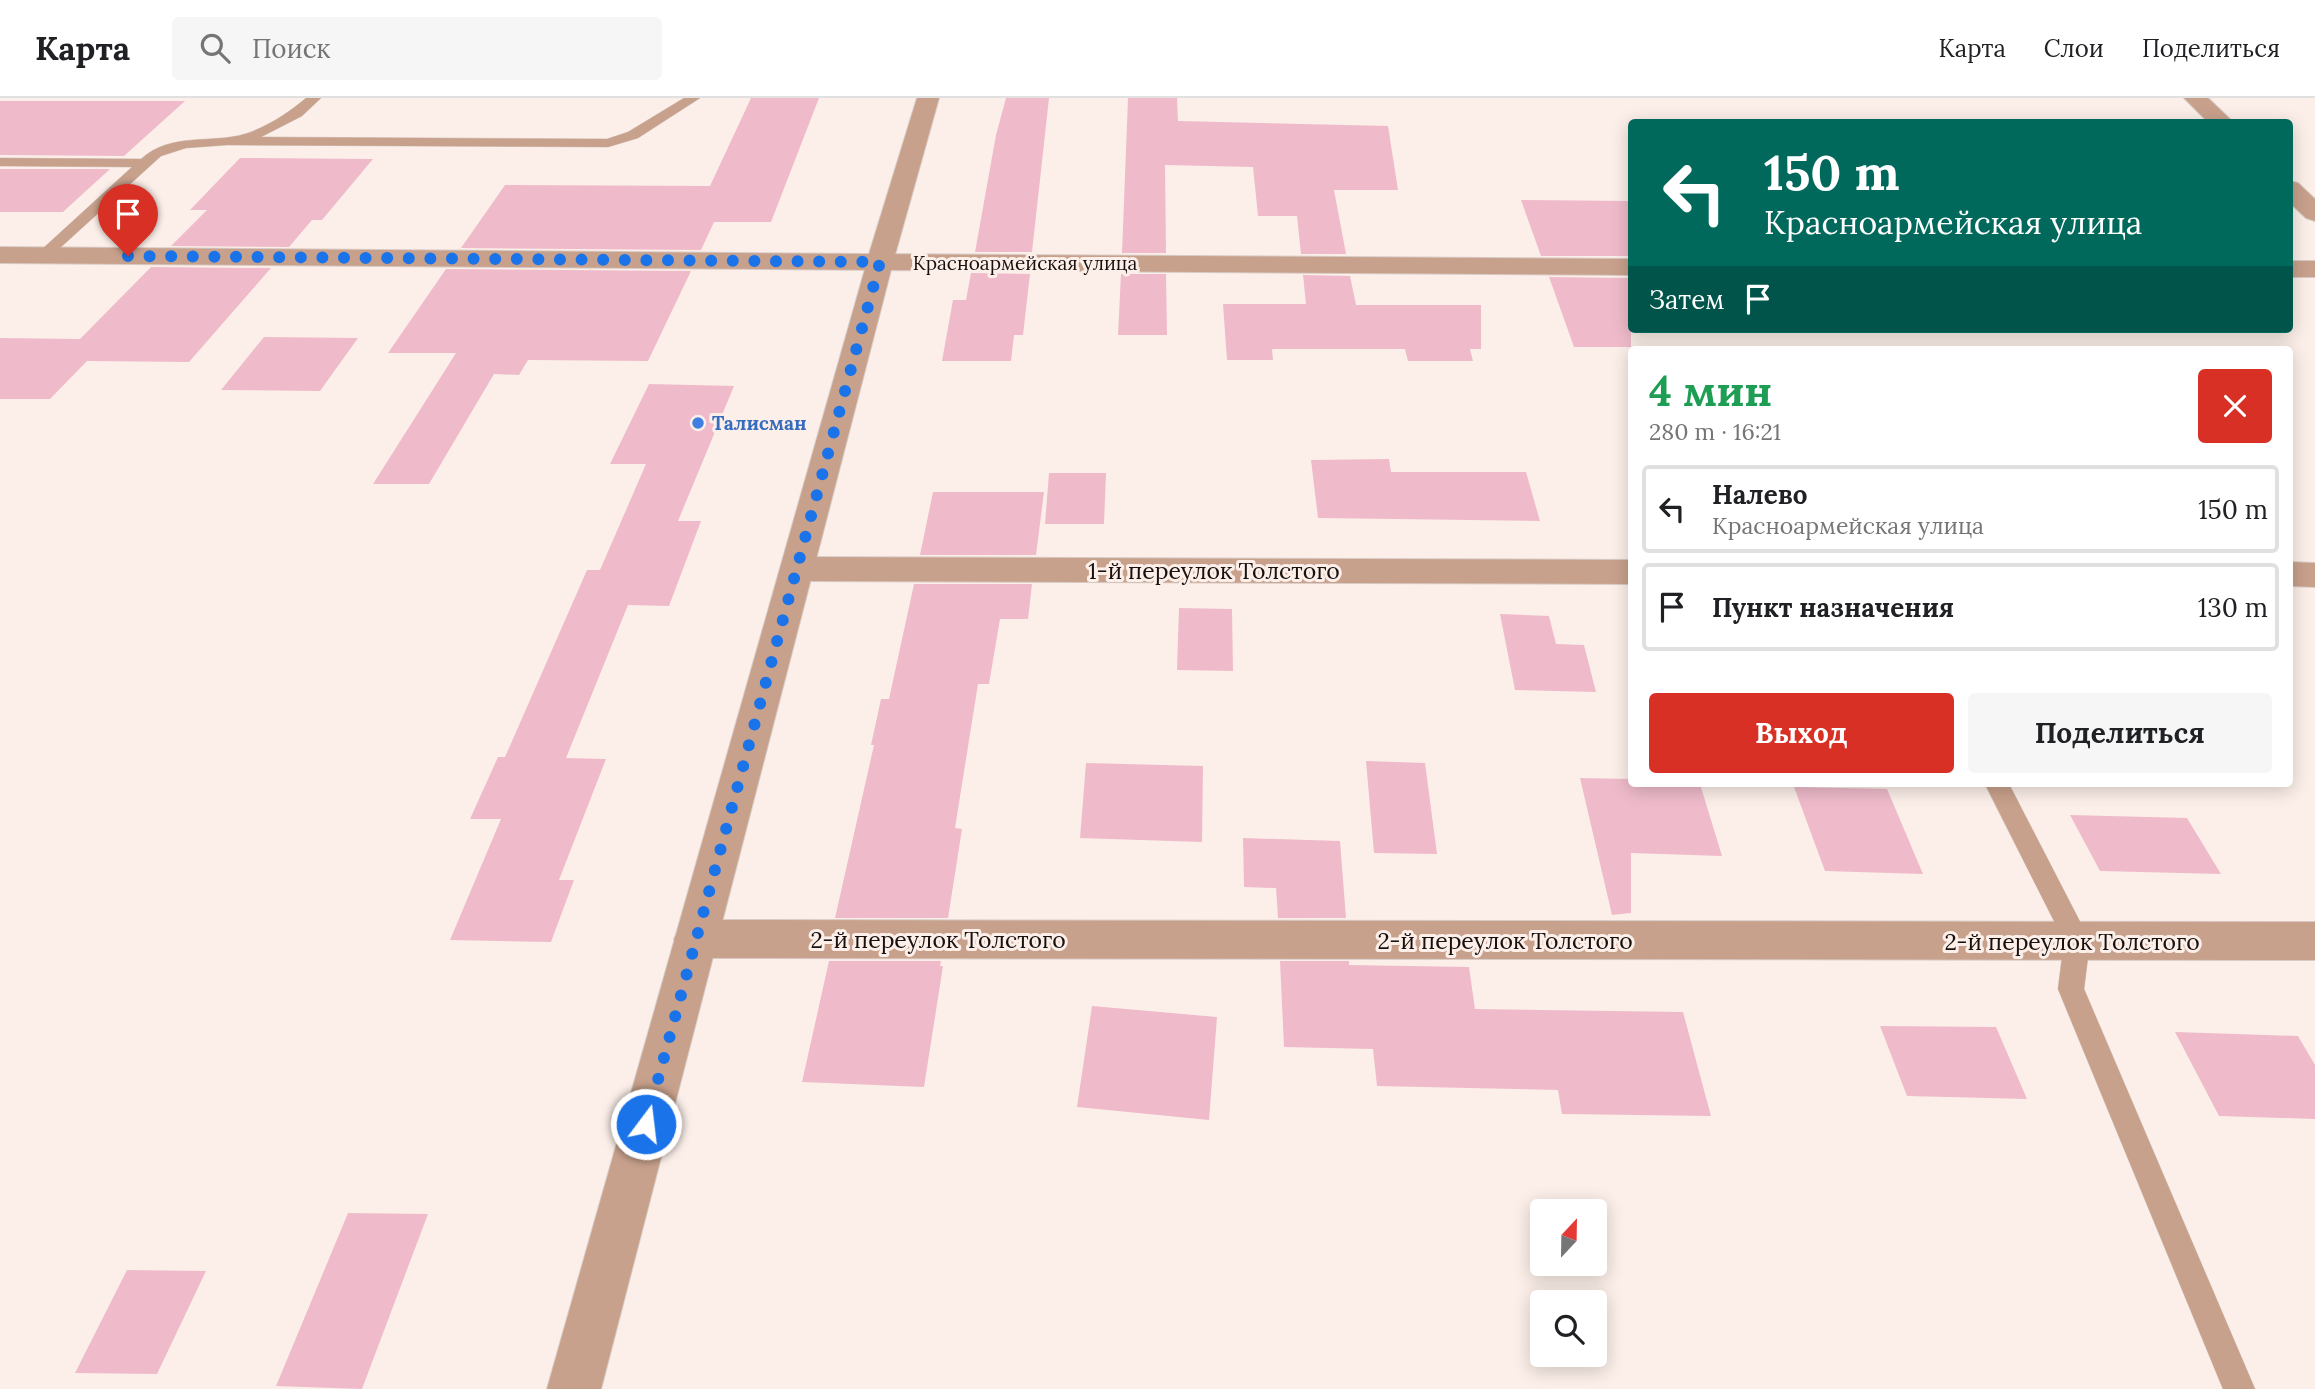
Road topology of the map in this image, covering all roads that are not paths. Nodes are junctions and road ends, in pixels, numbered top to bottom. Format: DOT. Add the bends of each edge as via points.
graph roads {
  1 [pos="314,98"];
  2 [pos="693,98"];
  3 [pos="928,98"];
  4 [pos="2195,98"];
  5 [pos="2218,119"];
  6 [pos="227,141"];
  7 [pos="0,162"];
  8 [pos="142,163"];
  9 [pos="2293,192"];
  10 [pos="2315,213"];
  11 [pos="0,255"];
  12 [pos="44,255"];
  13 [pos="880,262"];
  14 [pos="1628,267"];
  15 [pos="2293,269"];
  16 [pos="2315,269"];
  17 [pos="797,569"];
  18 [pos="1628,572"];
  19 [pos="2293,574"];
  20 [pos="2315,575"];
  21 [pos="1999,787"];
  22 [pos="696,939"];
  23 [pos="2077,941"];
  24 [pos="2315,941"];
  25 [pos="574,1389"];
  26 [pos="2239,1389"];
  1 -- 6 [label="lane" via="275,126"];
  2 -- 6 [label="lane" via="633,135 608,143"];
  3 -- 13 [label="street"];
  4 -- 5 [label="street"];
  6 -- 8 [label="lane" via="170,147"];
  7 -- 8 [label="lane"];
  8 -- 12 [label="lane"];
  9 -- 10 [label="street"];
  11 -- 12 [label="street, Красноармейская улица"];
  12 -- 13 [label="street, Красноармейская улица"];
  13 -- 14 [label="street, Красноармейская улица"];
  13 -- 17 [label="street"];
  15 -- 16 [label="street"];
  17 -- 18 [label="street, 1-й переулок Толстого"];
  17 -- 22 [label="street"];
  19 -- 20 [label="street"];
  21 -- 23 [label="lane"];
  22 -- 23 [label="street, 2-й переулок Толстого"];
  22 -- 25 [label="street"];
  23 -- 24 [label="street, 2-й переулок Толстого"];
  23 -- 26 [label="lane" via="2071,989"];
}
